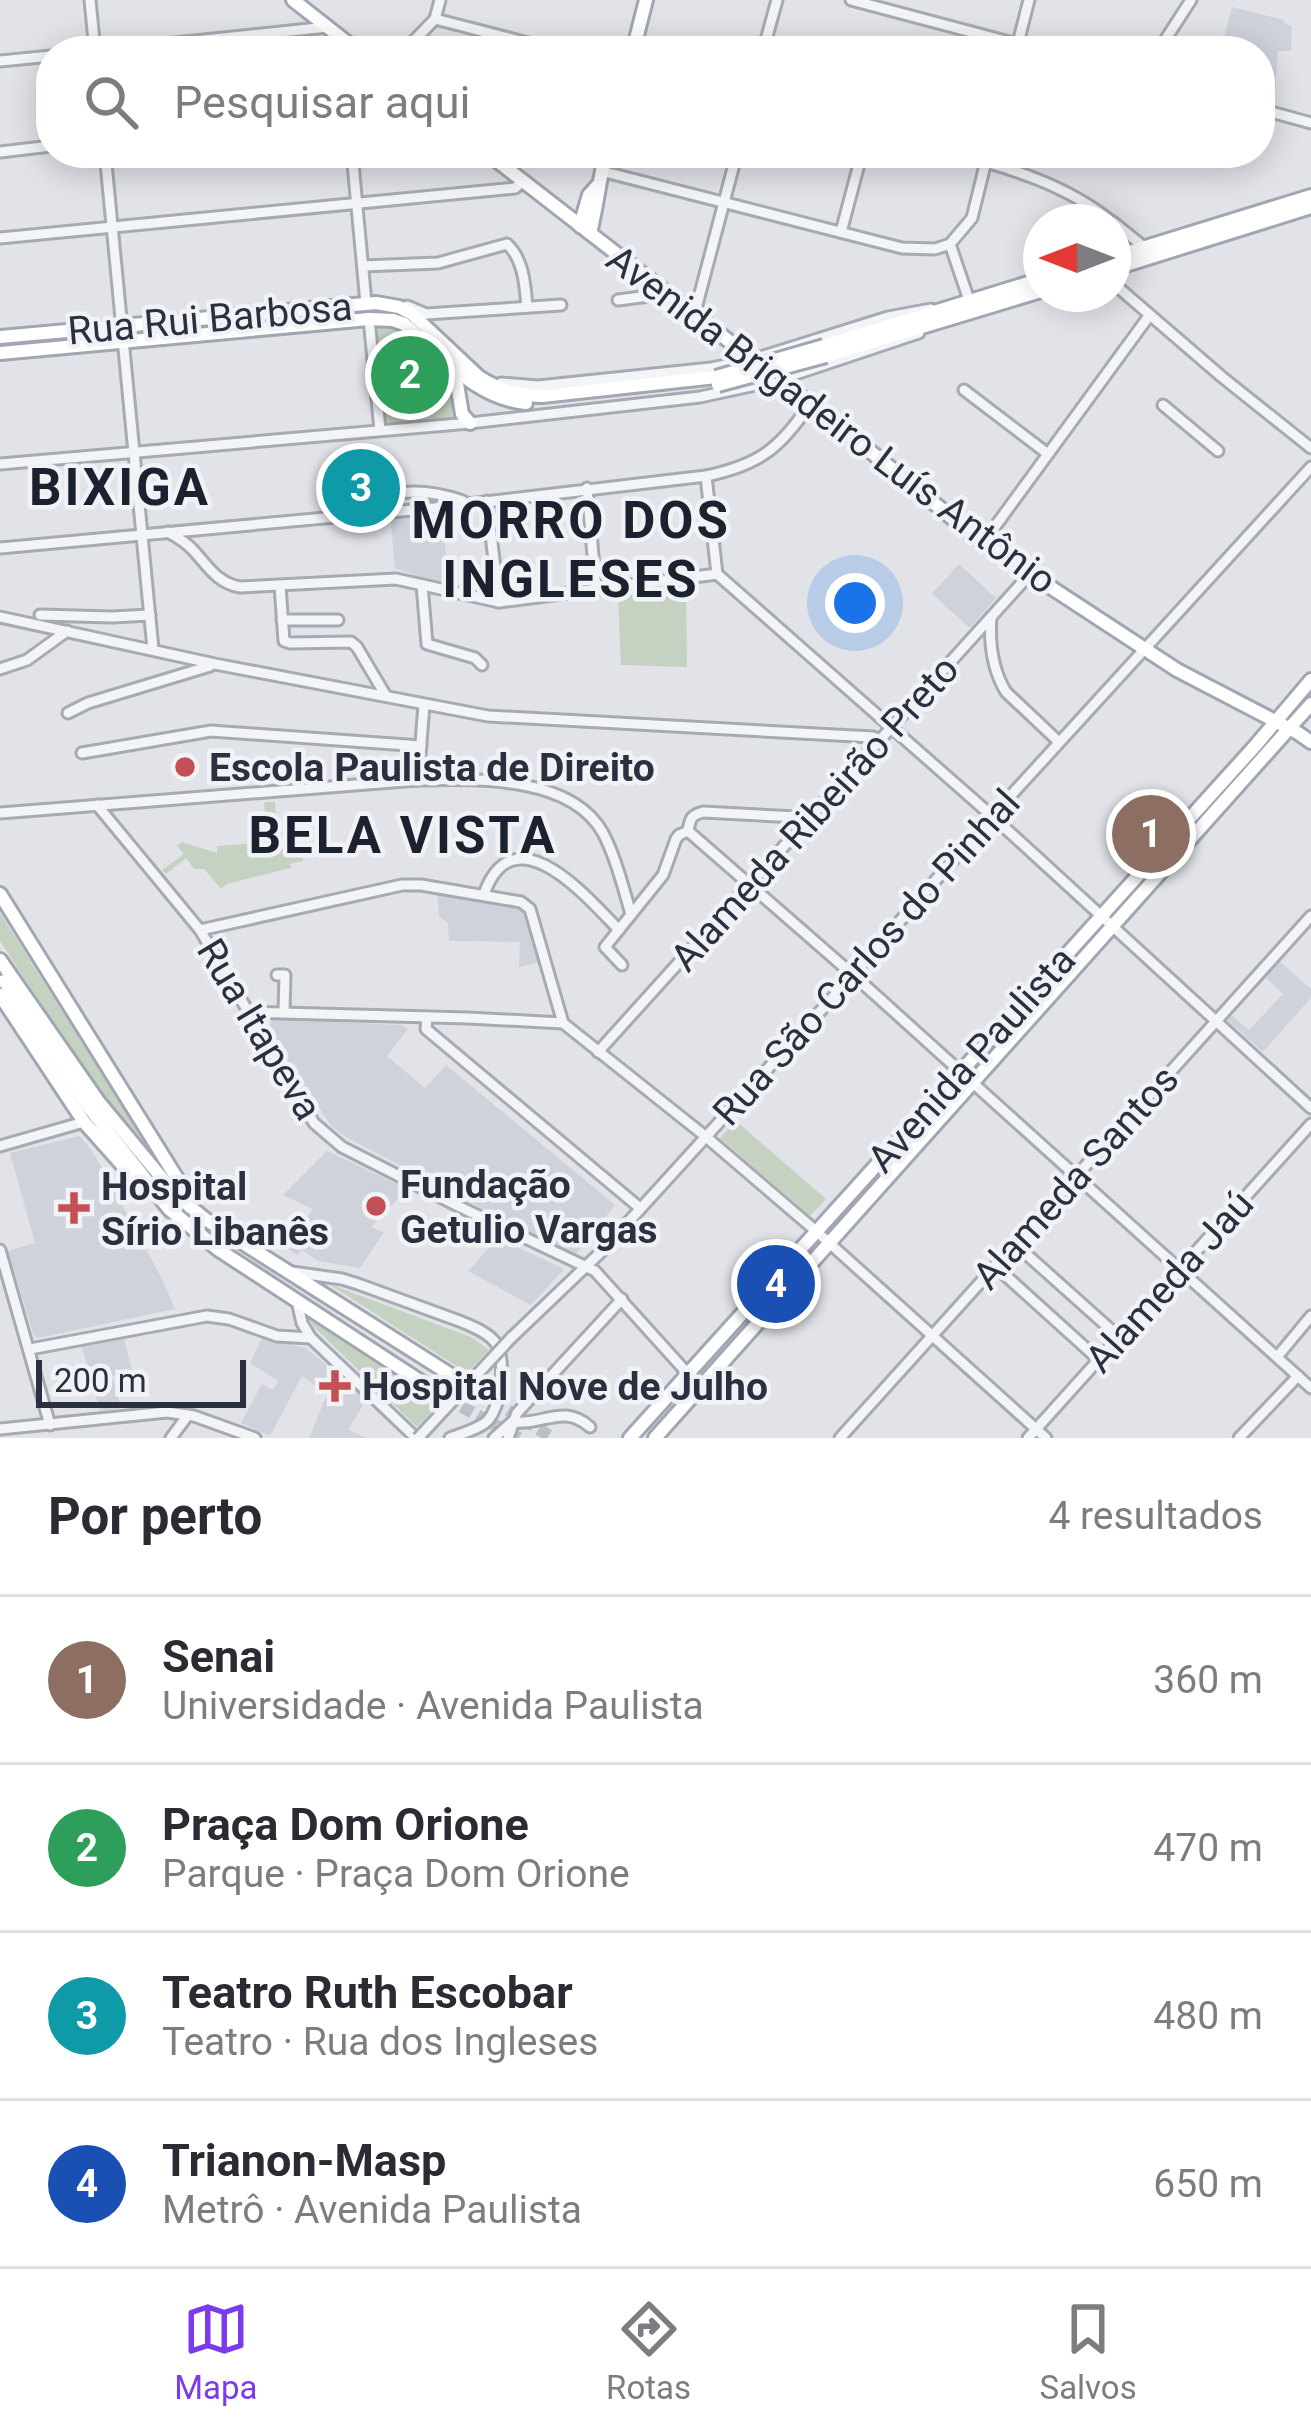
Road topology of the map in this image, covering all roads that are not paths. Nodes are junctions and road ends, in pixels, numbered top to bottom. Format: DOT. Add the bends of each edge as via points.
graph roads {
  1 [pos="90,0"];
  2 [pos="293,0"];
  3 [pos="440,0"];
  4 [pos="646,0"];
  5 [pos="776,0"];
  6 [pos="851,0"];
  7 [pos="1029,0"];
  8 [pos="1191,0"];
  9 [pos="434,19"];
  10 [pos="328,27"];
  11 [pos="94,36"];
  12 [pos="241,36"];
  13 [pos="337,36"];
  14 [pos="418,36"];
  15 [pos="500,36"];
  16 [pos="637,36"];
  17 [pos="767,36"];
  18 [pos="976,36"];
  19 [pos="1020,36"];
  20 [pos="1168,36"];
  21 [pos="36,57"];
  22 [pos="0,61"];
  23 [pos="1275,113"];
  24 [pos="1311,123"];
  25 [pos="36,148"];
  26 [pos="0,152"];
  27 [pos="106,168"];
  28 [pos="353,168"];
  29 [pos="506,168"];
  30 [pos="602,168"];
  31 [pos="733,168"];
  32 [pos="858,168"];
  33 [pos="984,168"];
  34 [pos="1012,168"];
  35 [pos="600,178"];
  36 [pos="523,181"];
  37 [pos="1311,196"];
  38 [pos="725,201"];
  39 [pos="357,204"];
  40 [pos="1088,204"];
  41 [pos="1311,208"];
  42 [pos="112,227"];
  43 [pos="585,230"];
  44 [pos="841,232"];
  45 [pos="1131,237"];
  46 [pos="0,238"];
  47 [pos="950,244"];
  48 [pos="1144,248"];
  49 [pos="1131,252"];
  50 [pos="1131,263"];
  51 [pos="363,266"];
  52 [pos="1023,286"];
  53 [pos="663,291"];
  54 [pos="1023,295"];
  55 [pos="618,300"];
  56 [pos="1131,300"];
  57 [pos="371,303"];
  58 [pos="562,305"];
  59 [pos="971,306"];
  60 [pos="527,307"];
  61 [pos="952,312"];
  62 [pos="252,314"];
  63 [pos="448,314"];
  64 [pos="236,315"];
  65 [pos="694,316"];
  66 [pos="1149,316"];
  67 [pos="369,319"];
  68 [pos="122,325"];
  69 [pos="257,329"];
  70 [pos="73,330"];
  71 [pos="237,331"];
  72 [pos="0,337"];
  73 [pos="440,340"];
  74 [pos="123,341"];
  75 [pos="733,345"];
  76 [pos="74,346"];
  77 [pos="792,347"];
  78 [pos="0,353"];
  79 [pos="441,357"];
  80 [pos="752,360"];
  81 [pos="723,373"];
  82 [pos="799,373"];
  83 [pos="778,380"];
  84 [pos="757,385"];
  85 [pos="737,390"];
  86 [pos="964,390"];
  87 [pos="809,405"];
  88 [pos="1163,405"];
  89 [pos="470,423"];
  90 [pos="380,430"];
  91 [pos="1311,448"];
  92 [pos="1218,452"];
  93 [pos="134,454"];
  94 [pos="1048,454"];
  95 [pos="0,464"];
  96 [pos="1311,466"];
  97 [pos="706,476"];
  98 [pos="587,488"];
  99 [pos="487,501"];
  100 [pos="467,503"];
  101 [pos="336,515"];
  102 [pos="202,528"];
  103 [pos="168,532"];
  104 [pos="142,534"];
  105 [pos="983,543"];
  106 [pos="189,545"];
  107 [pos="0,548"];
  108 [pos="717,574"];
  109 [pos="1029,574"];
  110 [pos="422,585"];
  111 [pos="280,586"];
  112 [pos="596,589"];
  113 [pos="499,602"];
  114 [pos="40,615"];
  115 [pos="150,615"];
  116 [pos="0,617"];
  117 [pos="991,617"];
  118 [pos="282,620"];
  119 [pos="338,620"];
  120 [pos="67,632"];
  121 [pos="1144,648"];
  122 [pos="153,649"];
  123 [pos="215,664"];
  124 [pos="482,665"];
  125 [pos="0,669"];
  126 [pos="1311,680"];
  127 [pos="387,697"];
  128 [pos="1311,704"];
  129 [pos="424,705"];
  130 [pos="68,713"];
  131 [pos="1276,722"];
  132 [pos="890,727"];
  133 [pos="1291,729"];
  134 [pos="878,740"];
  135 [pos="1059,742"];
  136 [pos="1311,742"];
  137 [pos="421,746"];
  138 [pos="82,753"];
  139 [pos="418,780"];
  140 [pos="97,805"];
  141 [pos="0,813"];
  142 [pos="992,816"];
  143 [pos="807,821"];
  144 [pos="688,831"];
  145 [pos="748,885"];
  146 [pos="0,894"];
  147 [pos="484,894"];
  148 [pos="631,914"];
  149 [pos="1101,915"];
  150 [pos="1311,916"];
  151 [pos="1113,926"];
  152 [pos="200,930"];
  153 [pos="619,930"];
  154 [pos="0,960"];
  155 [pos="622,965"];
  156 [pos="0,975"];
  157 [pos="285,975"];
  158 [pos="853,975"];
  159 [pos="0,995"];
  160 [pos="284,1011"];
  161 [pos="248,1012"];
  162 [pos="427,1017"];
  163 [pos="1216,1020"];
  164 [pos="563,1023"];
  165 [pos="598,1052"];
  166 [pos="960,1072"];
  167 [pos="972,1082"];
  168 [pos="1311,1108"];
  169 [pos="84,1122"];
  170 [pos="1311,1124"];
  171 [pos="705,1136"];
  172 [pos="123,1140"];
  173 [pos="0,1147"];
  174 [pos="1076,1176"];
  175 [pos="153,1190"];
  176 [pos="190,1208"];
  177 [pos="640,1208"];
  178 [pos="816,1231"];
  179 [pos="828,1243"];
  180 [pos="1015,1244"];
  181 [pos="0,1250"];
  182 [pos="586,1265"];
  183 [pos="995,1266"];
  184 [pos="1180,1270"];
  185 [pos="290,1272"];
  186 [pos="622,1299"];
  187 [pos="297,1301"];
  188 [pos="1311,1316"];
  189 [pos="302,1323"];
  190 [pos="932,1336"];
  191 [pos="290,1337"];
  192 [pos="1119,1337"];
  193 [pos="311,1338"];
  194 [pos="29,1349"];
  195 [pos="1277,1357"];
  196 [pos="1099,1360"];
  197 [pos="688,1374"];
  198 [pos="1298,1376"];
  199 [pos="462,1382"];
  200 [pos="1311,1388"];
  201 [pos="446,1398"];
  202 [pos="499,1398"];
  203 [pos="188,1415"];
  204 [pos="512,1422"];
  205 [pos="50,1424"];
  206 [pos="481,1426"];
  207 [pos="590,1427"];
  208 [pos="0,1429"];
  209 [pos="1032,1434"];
  210 [pos="501,1436"];
  211 [pos="171,1438"];
  212 [pos="255,1438"];
  213 [pos="417,1438"];
  214 [pos="450,1438"];
  215 [pos="631,1438"];
  216 [pos="655,1438"];
  217 [pos="840,1438"];
  218 [pos="1046,1438"];
  219 [pos="1239,1438"];
  1 -- 11 [label="street"];
  2 -- 10 [label="main road"];
  3 -- 9 [label="street"];
  4 -- 16 [label="main road"];
  5 -- 17 [label="street"];
  6 -- 18 [label="street"];
  7 -- 19 [label="street"];
  8 -- 20 [label="street"];
  9 -- 14 [label="street"];
  9 -- 15 [label="street"];
  10 -- 12 [label="street"];
  10 -- 13 [label="main road"];
  21 -- 22 [label="street"];
  23 -- 24 [label="street"];
  25 -- 26 [label="street"];
  27 -- 42 [label="street"];
  28 -- 39 [label="street"];
  29 -- 36 [label="main road, Avenida Brigadeiro Luís Antônio"];
  30 -- 35 [label="main road"];
  31 -- 38 [label="street"];
  32 -- 44 [label="street"];
  33 -- 47 [label="street" via="972,218"];
  34 -- 40 [label="street"];
  35 -- 38 [label="street"];
  35 -- 43 [label="main road"];
  36 -- 39 [label="street"];
  36 -- 43 [label="main road, Avenida Brigadeiro Luís Antônio"];
  37 -- 48 [label="main road"];
  38 -- 44 [label="street"];
  38 -- 65 [label="street"];
  39 -- 42 [label="street"];
  39 -- 51 [label="street"];
  41 -- 50 [label="main road"];
  42 -- 46 [label="street"];
  42 -- 68 [label="street"];
  43 -- 53 [label="main road, Avenida Brigadeiro Luís Antônio"];
  44 -- 47 [label="street" via="919,250"];
  45 -- 48 [label="street"];
  47 -- 59 [label="street"];
  48 -- 49 [label="main road"];
  51 -- 57 [label="street"];
  51 -- 60 [label="street" via="438,263 507,244 521,266"];
  52 -- 59 [label="main road"];
  53 -- 55 [label="street"];
  53 -- 65 [label="main road, Avenida Brigadeiro Luís Antônio"];
  54 -- 59 [label="main road"];
  56 -- 66 [label="street"];
  57 -- 62 [label="main road, Rua Rui Barbosa"];
  57 -- 63 [label="street, Rua Rui Barbosa"];
  57 -- 73 [label="main road" via="399,307"];
  58 -- 60 [label="street, Rua Rui Barbosa"];
  59 -- 61 [label="main road"];
  60 -- 63 [label="street, Rua Rui Barbosa"];
  61 -- 77 [label="street" via="888,317"];
  61 -- 81 [label="main road, bridge"];
  61 -- 82 [label="street" via="895,342"];
  62 -- 64 [label="main road, Rua Rui Barbosa"];
  62 -- 69 [label="main road"];
  63 -- 73 [label="street" via="438,321"];
  64 -- 68 [label="main road, Rua Rui Barbosa"];
  64 -- 71 [label="main road"];
  65 -- 75 [label="main road, Avenida Brigadeiro Luís Antônio"];
  66 -- 91 [label="street"];
  66 -- 94 [label="street"];
  67 -- 69 [label="main road, Rua Rui Barbosa"];
  67 -- 79 [label="main road" via="404,324"];
  67 -- 90 [label="street"];
  68 -- 70 [label="main road, Rua Rui Barbosa"];
  68 -- 74 [label="street"];
  69 -- 71 [label="main road, Rua Rui Barbosa"];
  70 -- 72 [label="main road, Rua Rui Barbosa"];
  70 -- 76 [label="main road"];
  71 -- 74 [label="main road, Rua Rui Barbosa"];
  73 -- 81 [label="main road" via="479,377 527,396"];
  74 -- 76 [label="main road, Rua Rui Barbosa"];
  74 -- 93 [label="street"];
  75 -- 80 [label="main road, Avenida Brigadeiro Luís Antônio"];
  75 -- 81 [label="main road"];
  76 -- 78 [label="main road, Rua Rui Barbosa"];
  77 -- 80 [label="street"];
  77 -- 82 [label="street" via="783,366"];
  79 -- 81 [label="main road" via="494,397 534,403"];
  79 -- 89 [label="main road"];
  80 -- 81 [label="street"];
  80 -- 83 [label="main road, Avenida Brigadeiro Luís Antônio"];
  81 -- 84 [label="street"];
  81 -- 85 [label="street" via="736,375"];
  82 -- 83 [label="street"];
  83 -- 84 [label="street"];
  83 -- 87 [label="main road, Avenida Brigadeiro Luís Antônio"];
  84 -- 85 [label="street"];
  85 -- 89 [label="street"];
  86 -- 94 [label="street"];
  87 -- 97 [label="street" via="774,450"];
  87 -- 105 [label="main road, Avenida Brigadeiro Luís Antônio"];
  88 -- 92 [label="street"];
  89 -- 90 [label="street"];
  90 -- 93 [label="street"];
  93 -- 95 [label="street"];
  93 -- 104 [label="street"];
  94 -- 105 [label="street"];
  96 -- 121 [label="street, Rua São Carlos do Pinhal"];
  97 -- 98 [label="street"];
  97 -- 108 [label="street"];
  98 -- 99 [label="street"];
  98 -- 112 [label="street"];
  99 -- 100 [label="street"];
  99 -- 113 [label="street"];
  100 -- 101 [label="street"];
  100 -- 101 [label="street" via="444,494 385,494"];
  101 -- 102 [label="street"];
  102 -- 103 [label="street"];
  102 -- 106 [label="street"];
  103 -- 104 [label="street"];
  103 -- 106 [label="street"];
  104 -- 107 [label="street"];
  104 -- 115 [label="street"];
  105 -- 109 [label="main road, Avenida Brigadeiro Luís Antônio"];
  106 -- 111 [label="street" via="226,584"];
  108 -- 112 [label="street"];
  108 -- 132 [label="street"];
  109 -- 117 [label="street, Alameda Ribeirão Preto"];
  109 -- 121 [label="main road, Avenida Brigadeiro Luís Antônio"];
  110 -- 111 [label="street" via="396,579"];
  110 -- 113 [label="street"];
  110 -- 124 [label="street" via="428,644"];
  111 -- 118 [label="street"];
  112 -- 113 [label="street"];
  114 -- 115 [label="street"];
  115 -- 122 [label="street"];
  116 -- 120 [label="street"];
  117 -- 132 [label="street, Alameda Ribeirão Preto"];
  117 -- 135 [label="street" via="1000,682"];
  118 -- 119 [label="street"];
  118 -- 127 [label="street" via="286,643 354,645"];
  120 -- 122 [label="street"];
  120 -- 125 [label="street"];
  121 -- 131 [label="main road, Avenida Brigadeiro Luís Antônio"];
  121 -- 135 [label="street, Rua São Carlos do Pinhal"];
  122 -- 123 [label="street"];
  123 -- 127 [label="street"];
  123 -- 130 [label="street"];
  126 -- 131 [label="main road, Avenida Paulista"];
  127 -- 129 [label="street"];
  128 -- 133 [label="main road, Avenida Paulista"];
  129 -- 134 [label="street" via="503,718"];
  129 -- 137 [label="street"];
  131 -- 133 [label="main road, Avenida Brigadeiro Luís Antônio"];
  131 -- 149 [label="main road, Avenida Paulista"];
  132 -- 134 [label="street, Alameda Ribeirão Preto"];
  132 -- 142 [label="street"];
  133 -- 136 [label="main road, Avenida Brigadeiro Luís Antônio"];
  133 -- 151 [label="main road, Avenida Paulista"];
  134 -- 143 [label="street, Alameda Ribeirão Preto"];
  135 -- 142 [label="street, Rua São Carlos do Pinhal"];
  137 -- 138 [label="street" via="211,731"];
  137 -- 139 [label="street"];
  139 -- 140 [label="street"];
  139 -- 148 [label="street" via="514,783 578,806 601,829"];
  140 -- 141 [label="street"];
  140 -- 152 [label="street, Rua Itapeva"];
  142 -- 149 [label="street"];
  142 -- 158 [label="street, Rua São Carlos do Pinhal"];
  143 -- 144 [label="street" via="703,812"];
  143 -- 145 [label="street, Alameda Ribeirão Preto"];
  144 -- 145 [label="street"];
  144 -- 148 [label="street"];
  145 -- 158 [label="street"];
  145 -- 165 [label="street, Alameda Ribeirão Preto"];
  146 -- 176 [label="main road"];
  147 -- 152 [label="street" via="402,885"];
  147 -- 153 [label="street" via="506,865 539,861"];
  147 -- 164 [label="street" via="530,909"];
  148 -- 153 [label="street"];
  149 -- 151 [label="street"];
  149 -- 166 [label="main road, Avenida Paulista"];
  150 -- 163 [label="street, Alameda Santos"];
  151 -- 163 [label="street"];
  151 -- 167 [label="main road, Avenida Paulista"];
  152 -- 161 [label="street, Rua Itapeva"];
  153 -- 155 [label="street" via="605,949"];
  154 -- 172 [label="main road"];
  156 -- 172 [label="main road" via="66,1074"];
  157 -- 160 [label="street"];
  158 -- 166 [label="street"];
  158 -- 171 [label="street, Rua São Carlos do Pinhal"];
  159 -- 169 [label="main road"];
  160 -- 161 [label="street"];
  160 -- 162 [label="street"];
  161 -- 182 [label="street, Rua Itapeva" via="332,1141"];
  162 -- 164 [label="street"];
  162 -- 177 [label="street" via="426,1029"];
  163 -- 168 [label="street"];
  163 -- 174 [label="street, Alameda Santos"];
  164 -- 165 [label="street"];
  165 -- 171 [label="street"];
  166 -- 167 [label="street"];
  166 -- 178 [label="main road, Avenida Paulista"];
  167 -- 174 [label="street"];
  167 -- 179 [label="main road, Avenida Paulista"];
  169 -- 173 [label="street"];
  169 -- 175 [label="main road" via="140,1186"];
  170 -- 184 [label="street, Alameda Jaú"];
  171 -- 177 [label="street, Rua São Carlos do Pinhal"];
  171 -- 178 [label="street"];
  172 -- 175 [label="main road"];
  172 -- 176 [label="main road"];
  174 -- 180 [label="street, Alameda Santos"];
  174 -- 184 [label="street"];
  175 -- 187 [label="main road" via="219,1250"];
  176 -- 185 [label="main road"];
  177 -- 182 [label="street, Rua São Carlos do Pinhal"];
  178 -- 179 [label="street"];
  178 -- 197 [label="main road, Avenida Paulista"];
  179 -- 190 [label="street"];
  179 -- 216 [label="main road, Avenida Paulista"];
  180 -- 183 [label="street, Alameda Santos"];
  180 -- 192 [label="street"];
  181 -- 194 [label="street"];
  182 -- 186 [label="street, Rua Itapeva"];
  182 -- 213 [label="street, Rua São Carlos do Pinhal, bridge"];
  183 -- 190 [label="street, Alameda Santos"];
  183 -- 196 [label="street"];
  184 -- 192 [label="street, Alameda Jaú"];
  184 -- 195 [label="street"];
  185 -- 199 [label="main road"];
  185 -- 202 [label="street" via="342,1279 478,1329 500,1350"];
  186 -- 197 [label="street, Rua Itapeva"];
  186 -- 204 [label="street"];
  187 -- 189 [label="street"];
  187 -- 201 [label="main road"];
  188 -- 195 [label="street"];
  189 -- 191 [label="street"];
  189 -- 193 [label="street"];
  190 -- 209 [label="street"];
  190 -- 217 [label="street, Alameda Santos"];
  191 -- 193 [label="street"];
  191 -- 194 [label="street" via="207,1316"];
  192 -- 196 [label="street, Alameda Jaú"];
  193 -- 213 [label="street"];
  194 -- 205 [label="street"];
  195 -- 198 [label="street"];
  196 -- 209 [label="street, Alameda Jaú"];
  197 -- 215 [label="main road, Avenida Paulista"];
  198 -- 200 [label="street"];
  198 -- 219 [label="street"];
  202 -- 204 [label="street"];
  202 -- 206 [label="street"];
  203 -- 205 [label="street"];
  203 -- 211 [label="street"];
  203 -- 212 [label="street"];
  204 -- 207 [label="street" via="566,1415"];
  204 -- 210 [label="street" via="512,1432"];
  205 -- 208 [label="street"];
  206 -- 210 [label="street"];
  206 -- 214 [label="street"];
  209 -- 218 [label="street"];
}
